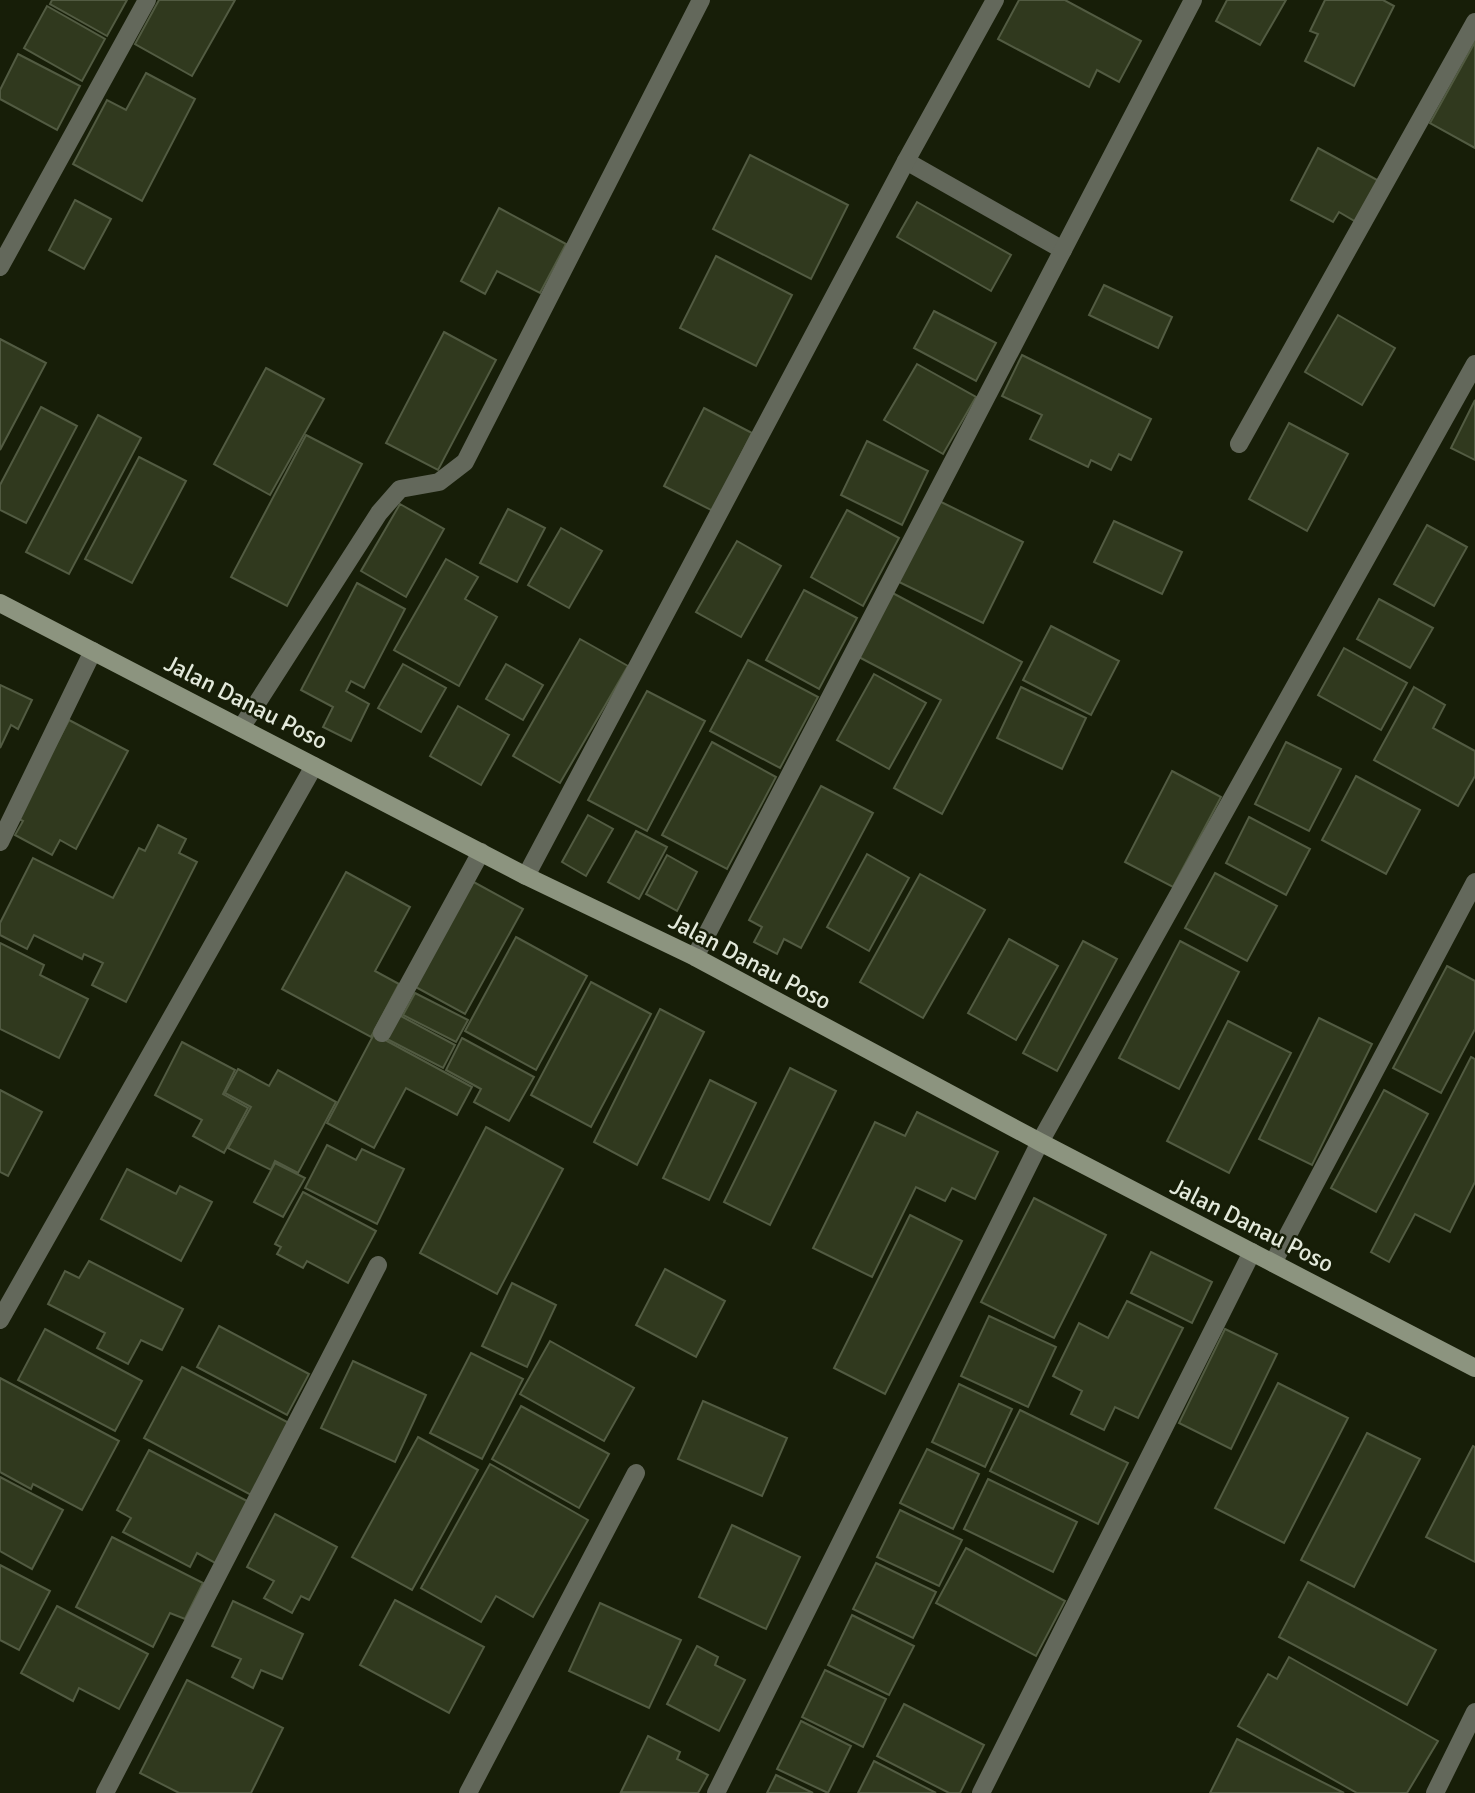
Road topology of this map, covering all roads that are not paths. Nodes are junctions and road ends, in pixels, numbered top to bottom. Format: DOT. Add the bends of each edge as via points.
graph roads {
  1 [pos="148,0"];
  2 [pos="701,0"];
  3 [pos="995,0"];
  4 [pos="1193,0"];
  5 [pos="1475,22"];
  6 [pos="906,161"];
  7 [pos="1063,250"];
  8 [pos="0,267"];
  9 [pos="1475,364"];
  10 [pos="1239,444"];
  11 [pos="0,603"];
  12 [pos="93,651"];
  13 [pos="241,728"];
  14 [pos="314,766"];
  15 [pos="0,842"];
  16 [pos="481,852"];
  17 [pos="526,876"];
  18 [pos="1475,882"];
  19 [pos="695,957"];
  20 [pos="382,1033"];
  21 [pos="1040,1142"];
  22 [pos="1252,1252"];
  23 [pos="1273,1263"];
  24 [pos="378,1265"];
  25 [pos="0,1320"];
  26 [pos="1475,1368"];
  27 [pos="636,1474"];
  28 [pos="1475,1712"];
  29 [pos="105,1793"];
  30 [pos="468,1793"];
  31 [pos="716,1793"];
  32 [pos="981,1793"];
  33 [pos="1434,1793"];
  1 -- 8 [label="street"];
  2 -- 13 [label="street" via="465,462 439,482 400,489 379,513"];
  3 -- 6 [label="street"];
  4 -- 7 [label="street"];
  5 -- 10 [label="street"];
  6 -- 7 [label="street"];
  6 -- 17 [label="street"];
  7 -- 19 [label="street"];
  9 -- 21 [label="street"];
  11 -- 12 [label="street, Jalan Danau Poso"];
  12 -- 13 [label="street, Jalan Danau Poso"];
  12 -- 15 [label="street"];
  13 -- 14 [label="street, Jalan Danau Poso"];
  14 -- 16 [label="street, Jalan Danau Poso"];
  14 -- 25 [label="street"];
  16 -- 17 [label="street, Jalan Danau Poso"];
  16 -- 20 [label="street"];
  17 -- 19 [label="street, Jalan Danau Poso"];
  18 -- 23 [label="street"];
  19 -- 21 [label="street, Jalan Danau Poso"];
  21 -- 22 [label="street, Jalan Danau Poso"];
  21 -- 31 [label="street"];
  22 -- 23 [label="street, Jalan Danau Poso"];
  22 -- 32 [label="street"];
  23 -- 26 [label="street, Jalan Danau Poso"];
  24 -- 29 [label="street"];
  27 -- 30 [label="street"];
  28 -- 33 [label="street"];
}
